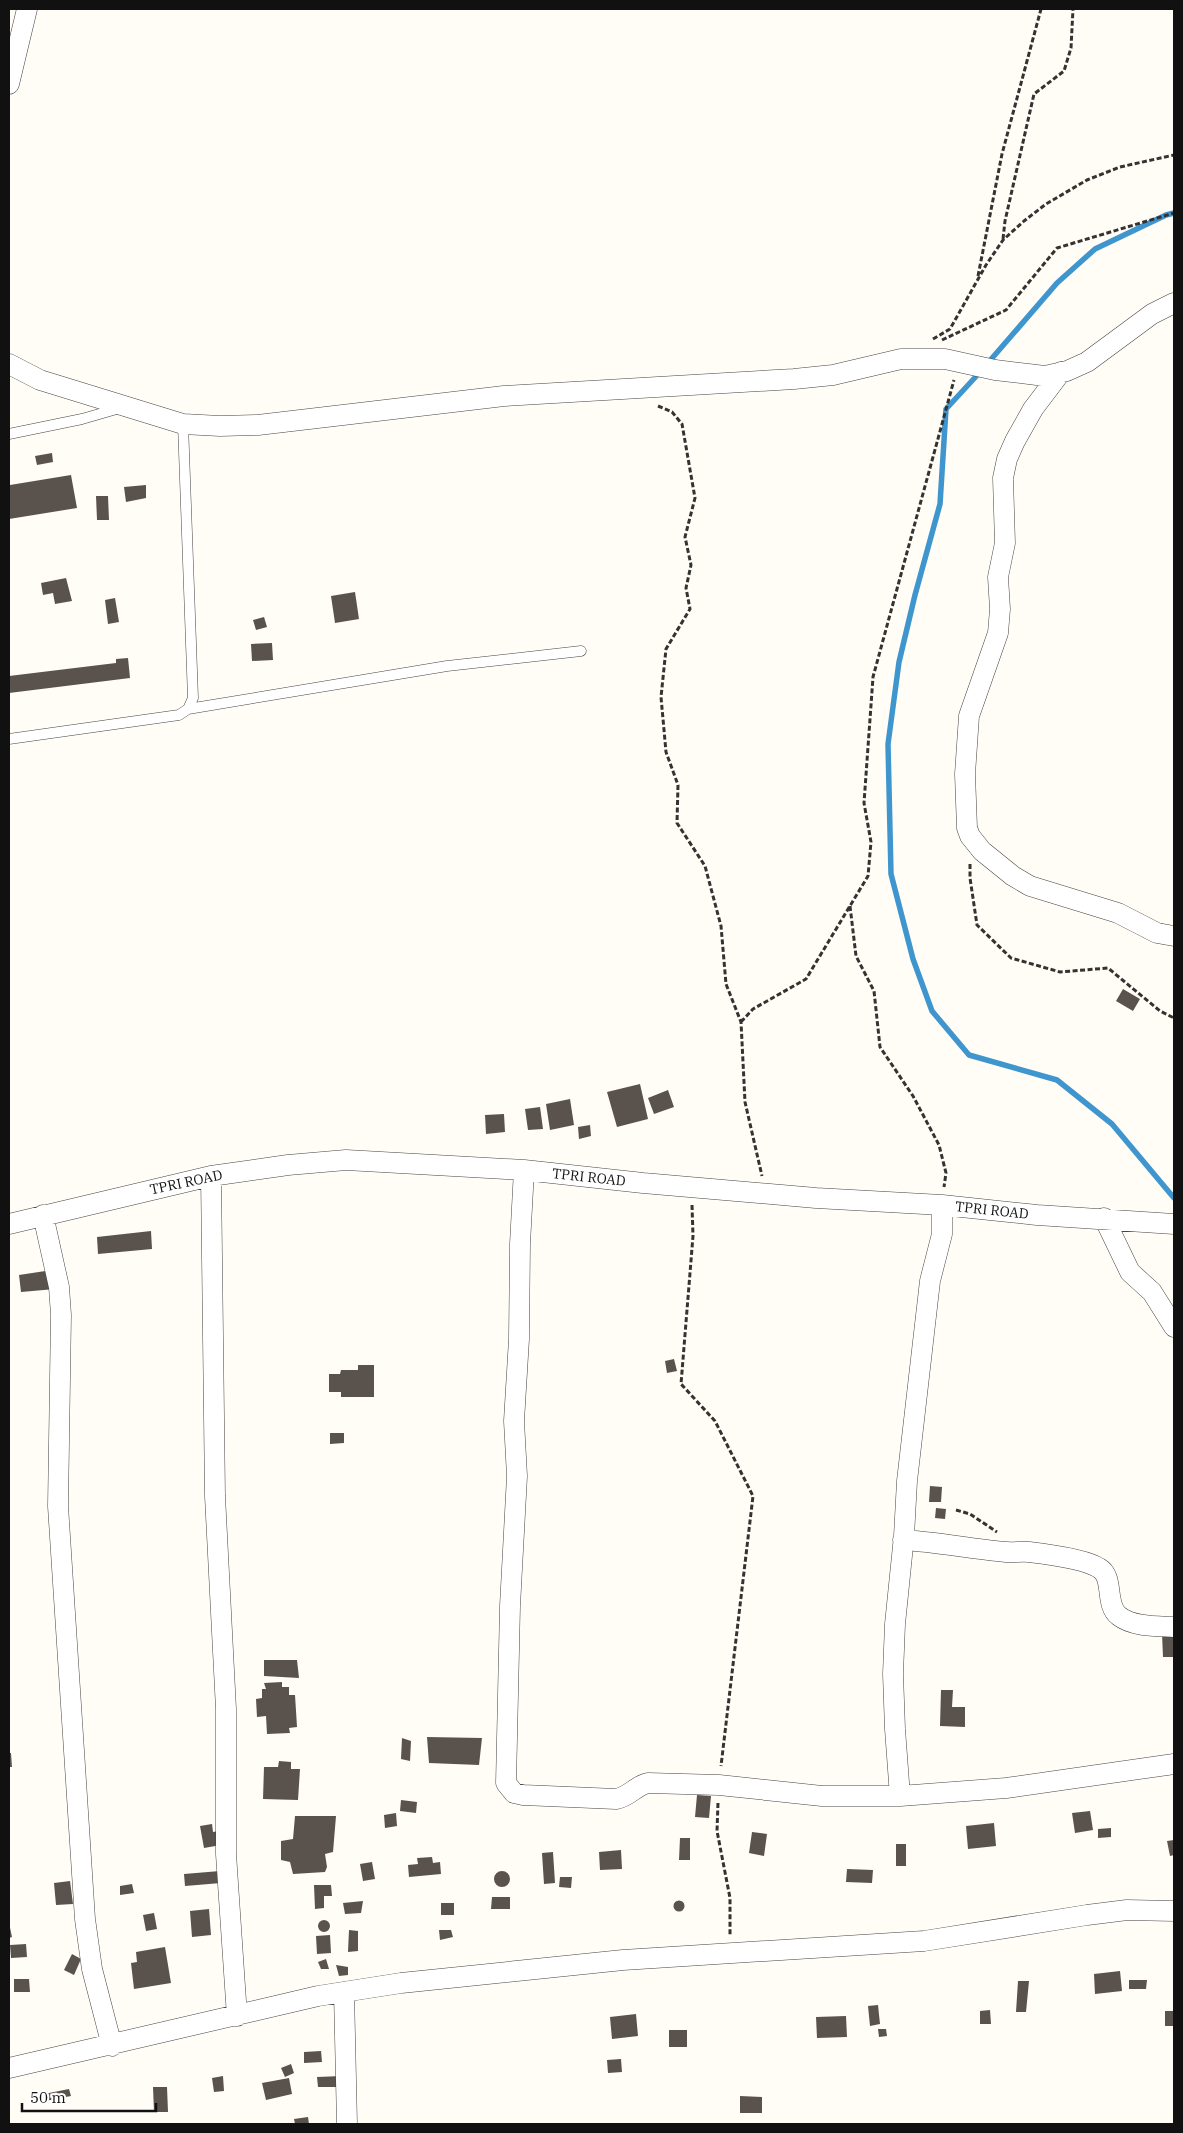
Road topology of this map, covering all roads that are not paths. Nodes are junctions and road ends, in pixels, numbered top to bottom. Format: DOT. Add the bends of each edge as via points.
graph roads {
  1 [pos="27,9"];
  2 [pos="9,84"];
  3 [pos="1174,303"];
  4 [pos="9,364"];
  5 [pos="1061,372"];
  6 [pos="126,406"];
  7 [pos="183,424"];
  8 [pos="9,434"];
  9 [pos="581,651"];
  10 [pos="188,709"];
  11 [pos="9,739"];
  12 [pos="1174,936"];
  13 [pos="524,1170"];
  14 [pos="211,1176"];
  15 [pos="942,1205"];
  16 [pos="43,1215"];
  17 [pos="1104,1218"];
  18 [pos="9,1224"];
  19 [pos="1170,1224"];
  20 [pos="1174,1327"];
  21 [pos="903,1540"];
  22 [pos="1174,1627"];
  23 [pos="1174,1764"];
  24 [pos="900,1796"];
  25 [pos="1174,1911"];
  26 [pos="344,1992"];
  27 [pos="237,2016"];
  28 [pos="112,2046"];
  29 [pos="9,2068"];
  30 [pos="347,2124"];
  1 -- 2 [label="street"];
  3 -- 5 [label="street" via="1152,314 1086,362"];
  4 -- 6 [label="street" via="40,380"];
  5 -- 7 [label="street" via="1045,376 945,359 901,359 833,375 794,379 504,396 258,425"];
  5 -- 12 [label="street" via="1033,409 1007,459 1004,478 1005,543 998,577 998,632 969,716 966,819 970,836 982,852 1030,886 1118,913 1157,933"];
  6 -- 7 [label="street"];
  6 -- 8 [label="lane"];
  7 -- 10 [label="lane" via="193,698"];
  9 -- 10 [label="lane" via="447,666"];
  10 -- 11 [label="lane" via="178,715"];
  13 -- 14 [label="street, TPRI ROAD" via="346,1160"];
  13 -- 15 [label="street, TPRI ROAD" via="692,1187"];
  13 -- 24 [label="street" via="514,1421 517,1476 506,1783 514,1793 523,1796 616,1799 624,1798 638,1786 648,1783 719,1785 822,1796"];
  14 -- 16 [label="street, TPRI ROAD"];
  14 -- 27 [label="street" via="215,1496 226,1709 226,1854"];
  15 -- 17 [label="street, TPRI ROAD"];
  15 -- 21 [label="street" via="942,1234 930,1281"];
  16 -- 18 [label="street, TPRI ROAD"];
  16 -- 28 [label="street" via="59,1286 61,1315 58,1506 85,1919 92,1969"];
  17 -- 19 [label="street, TPRI ROAD"];
  17 -- 20 [label="street" via="1130,1272 1152,1292"];
  21 -- 22 [label="street" via="1030,1552 1099,1567 1106,1575 1112,1605 1119,1616 1142,1625"];
  21 -- 24 [label="street" via="893,1674"];
  23 -- 24 [label="street" via="1006,1788"];
  25 -- 26 [label="street" via="1127,1910 924,1942 623,1960"];
  26 -- 27 [label="street"];
  26 -- 30 [label="street"];
  27 -- 28 [label="street"];
  28 -- 29 [label="street"];
}
